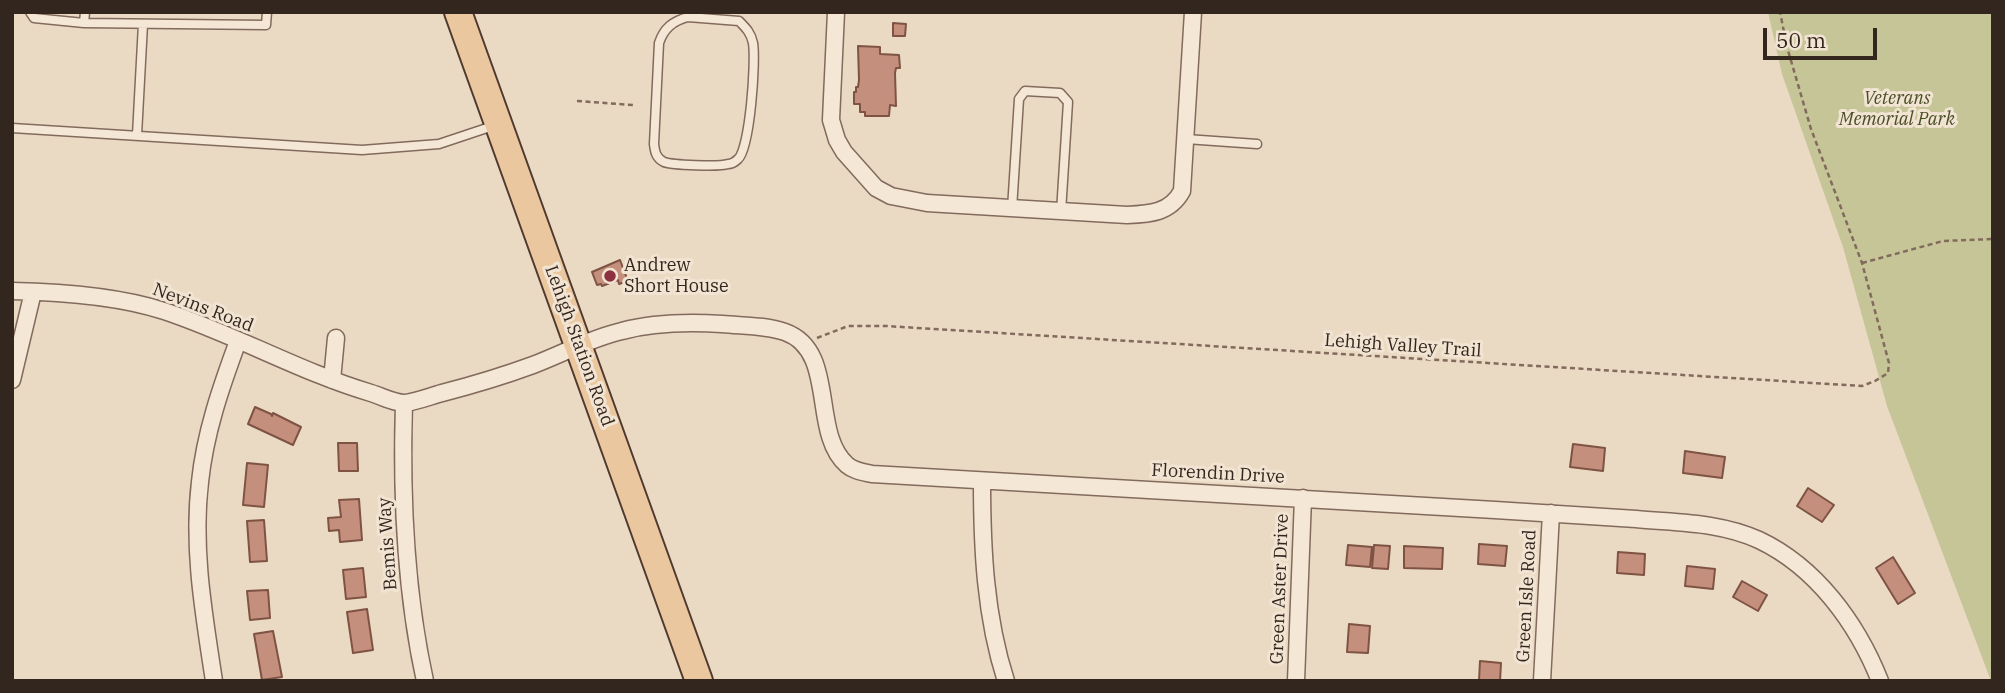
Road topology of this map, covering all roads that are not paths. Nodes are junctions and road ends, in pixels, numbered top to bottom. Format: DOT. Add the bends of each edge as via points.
graph roads {
  1 [pos="30,12"];
  2 [pos="85,12"];
  3 [pos="267,12"];
  4 [pos="458,12"];
  5 [pos="835,12"];
  6 [pos="1194,12"];
  7 [pos="732,16"];
  8 [pos="84,23"];
  9 [pos="144,24"];
  10 [pos="499,124"];
  11 [pos="12,128"];
  12 [pos="137,135"];
  13 [pos="1186,139"];
  14 [pos="1257,144"];
  15 [pos="1012,209"];
  16 [pos="1061,212"];
  17 [pos="12,291"];
  18 [pos="33,292"];
  19 [pos="336,338"];
  20 [pos="238,341"];
  21 [pos="579,347"];
  22 [pos="12,380"];
  23 [pos="332,380"];
  24 [pos="404,403"];
  25 [pos="982,481"];
  26 [pos="1303,498"];
  27 [pos="1551,513"];
  28 [pos="214,681"];
  29 [pos="425,681"];
  30 [pos="699,681"];
  31 [pos="1006,681"];
  32 [pos="1296,681"];
  33 [pos="1542,681"];
  34 [pos="1880,681"];
  1 -- 8 [label="lane" via="34,18"];
  2 -- 8 [label="lane"];
  3 -- 9 [label="lane" via="266,25"];
  4 -- 10 [label="main road, Lehigh Station Road"];
  5 -- 15 [label="street" via="831,120 837,140 863,175 891,196"];
  6 -- 13 [label="street"];
  7 -- 7 [label="lane" via="746,27 753,44 745,148 740,158 729,164 662,162 655,155 654,144 662,34 677,20 688,17"];
  8 -- 9 [label="lane"];
  9 -- 12 [label="lane"];
  10 -- 12 [label="lane" via="439,144 362,149"];
  10 -- 21 [label="main road, Lehigh Station Road"];
  11 -- 12 [label="lane"];
  13 -- 14 [label="lane"];
  13 -- 16 [label="street" via="1182,191 1162,210 1127,215"];
  15 -- 16 [label="street"];
  15 -- 16 [label="lane" via="1019,99 1025,91 1060,93 1068,102"];
  17 -- 18 [label="street, Nevins Road"];
  18 -- 20 [label="street, Nevins Road" via="135,304"];
  18 -- 22 [label="street"];
  19 -- 23 [label="street"];
  20 -- 23 [label="street, Nevins Road"];
  20 -- 28 [label="street" via="215,409 200,482 198,556"];
  21 -- 24 [label="street" via="474,385"];
  21 -- 25 [label="street, Florendin Drive" via="647,325 697,323 786,332 808,348 831,437 847,465 872,474"];
  21 -- 30 [label="main road, Lehigh Station Road"];
  23 -- 24 [label="street, Nevins Road"];
  24 -- 29 [label="street, Bemis Way" via="409,588"];
  25 -- 26 [label="street, Florendin Drive"];
  25 -- 31 [label="street" via="985,578"];
  26 -- 27 [label="street, Florendin Drive"];
  26 -- 32 [label="street, Green Aster Drive"];
  27 -- 33 [label="street, Green Isle Road"];
  27 -- 34 [label="street, Florendin Drive" via="1707,525 1759,540 1785,555 1829,595 1865,648"];
}
